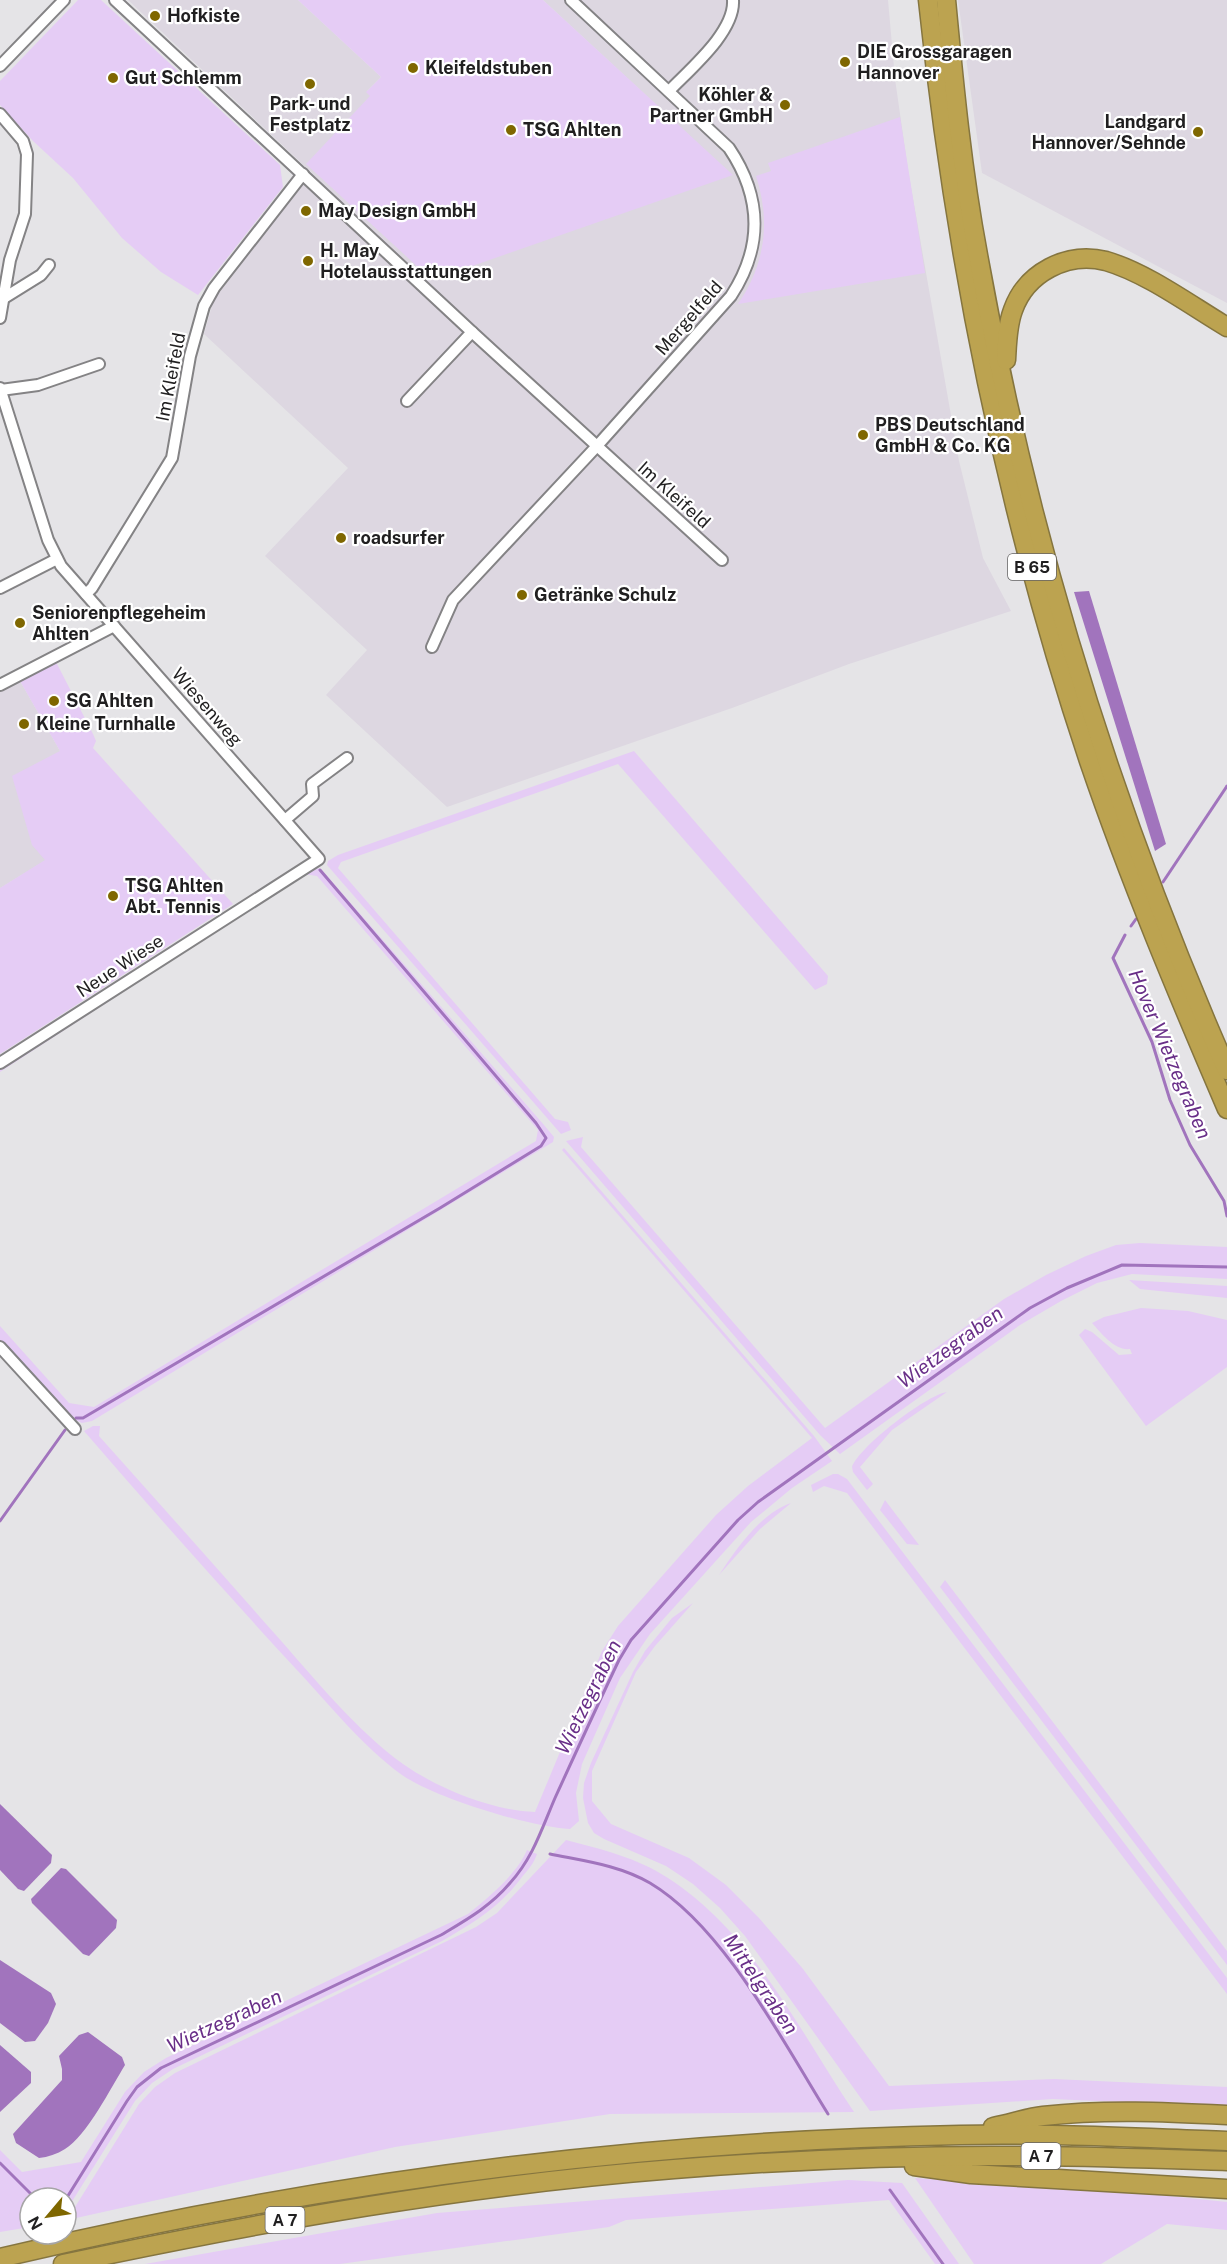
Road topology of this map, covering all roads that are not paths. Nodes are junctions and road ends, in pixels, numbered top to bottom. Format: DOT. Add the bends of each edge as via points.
graph roads {
  1 [pos="64,0"];
  2 [pos="115,0"];
  3 [pos="571,0"];
  4 [pos="733,0"];
  5 [pos="928,0"];
  6 [pos="946,0"];
  7 [pos="0,66"];
  8 [pos="669,91"];
  9 [pos="0,114"];
  10 [pos="303,174"];
  11 [pos="49,265"];
  12 [pos="1,308"];
  13 [pos="1227,327"];
  14 [pos="472,332"];
  15 [pos="99,364"];
  16 [pos="1005,386"];
  17 [pos="0,389"];
  18 [pos="407,401"];
  19 [pos="597,446"];
  20 [pos="57,559"];
  21 [pos="722,560"];
  22 [pos="0,588"];
  23 [pos="86,594"];
  24 [pos="114,626"];
  25 [pos="432,646"];
  26 [pos="0,685"];
  27 [pos="348,758"];
  28 [pos="285,820"];
  29 [pos="319,859"];
  30 [pos="0,1063"];
  31 [pos="1227,1070"];
  32 [pos="1227,1109"];
  33 [pos="0,1347"];
  34 [pos="75,1429"];
  35 [pos="1227,2115"];
  36 [pos="963,2135"];
  37 [pos="1227,2141"];
  38 [pos="856,2158"];
  39 [pos="1227,2161"];
  40 [pos="1227,2189"];
  41 [pos="0,2258"];
  42 [pos="63,2264"];
  1 -- 7 [label="street"];
  2 -- 10 [label="street, Im Kleifeld"];
  3 -- 8 [label="street, Mergelfeld"];
  4 -- 8 [label="street" via="733,12 726,27"];
  5 -- 32 [label="highway, B 65" via="961,247 1017,513 1090,764 1175,990"];
  6 -- 16 [label="highway, B 65" via="957,118 978,255"];
  8 -- 19 [label="street, Mergelfeld" via="737,160 752,196 753,245 745,272 731,296"];
  9 -- 12 [label="street" via="23,141 27,154 25,214 10,260"];
  10 -- 14 [label="street, Im Kleifeld"];
  10 -- 23 [label="street, Im Kleifeld" via="208,299 190,356 172,458"];
  11 -- 12 [label="street"];
  13 -- 16 [label="highway" via="1137,273 1104,261 1064,262 1046,269 1019,296 1008,334"];
  14 -- 18 [label="street"];
  14 -- 19 [label="street, Im Kleifeld"];
  15 -- 17 [label="street" via="38,384"];
  16 -- 31 [label="highway, B 65" via="1032,512 1107,762 1151,885"];
  17 -- 20 [label="street, Wiesenweg"];
  19 -- 21 [label="street, Im Kleifeld"];
  19 -- 25 [label="street, Mergelfeld" via="453,600"];
  20 -- 22 [label="street"];
  20 -- 23 [label="street, Wiesenweg"];
  23 -- 24 [label="street, Wiesenweg"];
  24 -- 26 [label="street"];
  24 -- 28 [label="street, Wiesenweg"];
  27 -- 28 [label="street" via="312,784 313,796"];
  28 -- 29 [label="street, Wiesenweg"];
  29 -- 30 [label="street, Neue Wiese"];
  33 -- 34 [label="street"];
  35 -- 36 [label="highway" via="1163,2112 1041,2116"];
  36 -- 37 [label="highway, A 7"];
  36 -- 41 [label="highway, A 7" via="674,2148 473,2170 191,2217"];
  38 -- 39 [label="highway, A 7" via="1021,2156"];
  38 -- 40 [label="highway" via="971,2174"];
  38 -- 42 [label="highway, A 7" via="509,2185 314,2215"];
}
